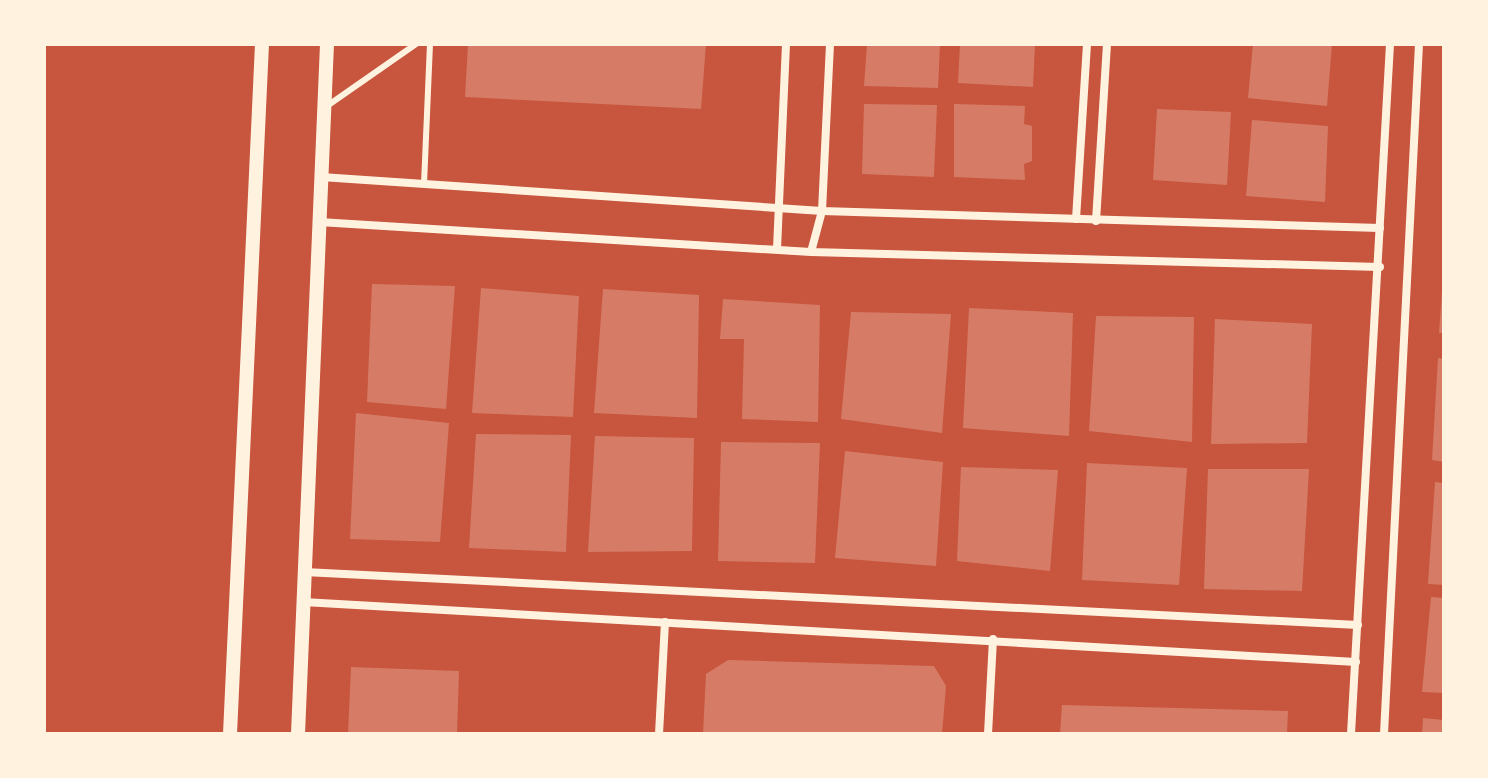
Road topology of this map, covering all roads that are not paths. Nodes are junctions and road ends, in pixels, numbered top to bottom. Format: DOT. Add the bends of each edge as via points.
graph roads {
  1 [pos="262,44"];
  2 [pos="327,44"];
  3 [pos="416,44"];
  4 [pos="430,44"];
  5 [pos="786,44"];
  6 [pos="830,44"];
  7 [pos="1087,44"];
  8 [pos="1107,44"];
  9 [pos="1390,44"];
  10 [pos="1419,44"];
  11 [pos="324,108"];
  12 [pos="321,177"];
  13 [pos="424,184"];
  14 [pos="778,208"];
  15 [pos="822,211"];
  16 [pos="1076,219"];
  17 [pos="1096,221"];
  18 [pos="318,222"];
  19 [pos="1380,228"];
  20 [pos="777,249"];
  21 [pos="811,252"];
  22 [pos="1380,267"];
  23 [pos="303,572"];
  24 [pos="303,602"];
  25 [pos="665,622"];
  26 [pos="1358,625"];
  27 [pos="993,639"];
  28 [pos="1356,662"];
  29 [pos="230,734"];
  30 [pos="298,734"];
  31 [pos="659,734"];
  32 [pos="988,734"];
  33 [pos="1351,734"];
  34 [pos="1384,734"];
  1 -- 29 [label="street"];
  2 -- 11 [label="street"];
  3 -- 11 [label="lane"];
  4 -- 13 [label="lane"];
  5 -- 14 [label="street"];
  6 -- 15 [label="street"];
  7 -- 16 [label="street"];
  8 -- 17 [label="street"];
  9 -- 19 [label="street"];
  10 -- 34 [label="street"];
  11 -- 12 [label="street"];
  12 -- 13 [label="street"];
  12 -- 18 [label="street"];
  13 -- 14 [label="street"];
  14 -- 15 [label="street"];
  14 -- 20 [label="street"];
  15 -- 16 [label="street"];
  15 -- 21 [label="street"];
  16 -- 17 [label="street"];
  17 -- 19 [label="street"];
  18 -- 20 [label="street"];
  18 -- 23 [label="street"];
  19 -- 22 [label="street"];
  20 -- 21 [label="street"];
  21 -- 22 [label="street"];
  22 -- 26 [label="street"];
  23 -- 24 [label="street"];
  23 -- 26 [label="street"];
  24 -- 25 [label="street"];
  24 -- 30 [label="street"];
  25 -- 27 [label="street"];
  25 -- 31 [label="street"];
  26 -- 28 [label="street"];
  27 -- 28 [label="street"];
  27 -- 32 [label="street"];
  28 -- 33 [label="street"];
}
